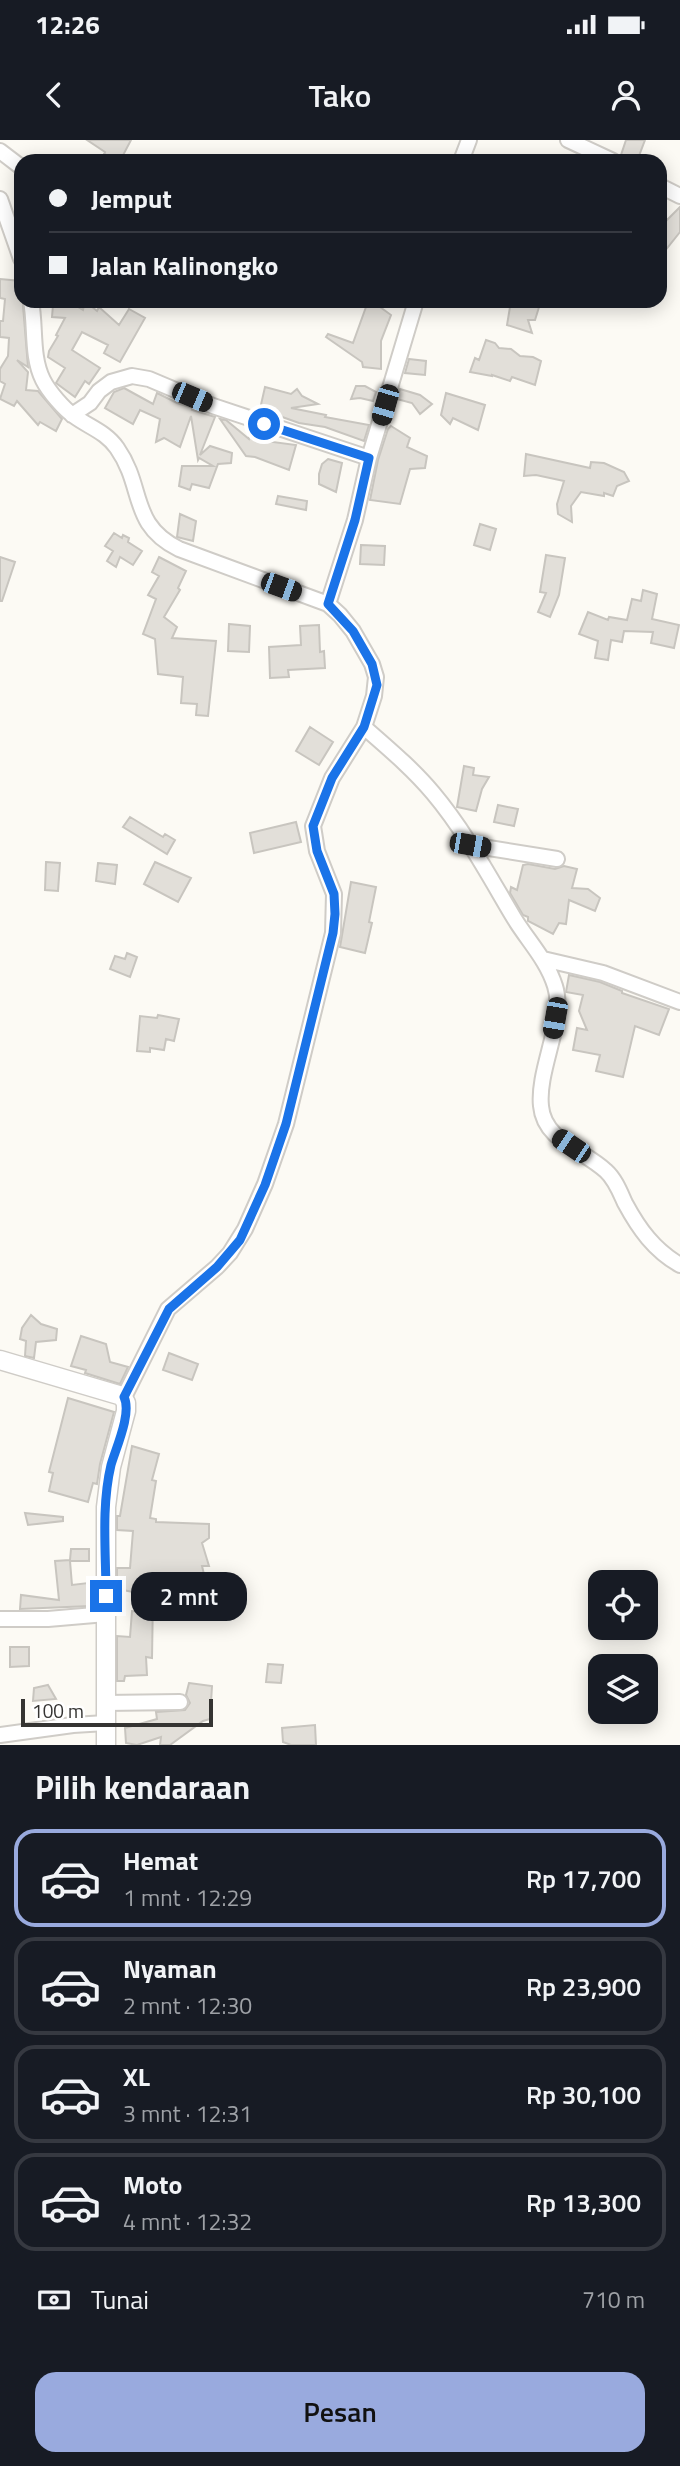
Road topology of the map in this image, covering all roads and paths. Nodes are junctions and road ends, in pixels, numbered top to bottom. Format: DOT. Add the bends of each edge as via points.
graph roads {
  1 [pos="568,140"];
  2 [pos="0,151"];
  3 [pos="598,154"];
  4 [pos="14,162"];
  5 [pos="0,199"];
  6 [pos="14,239"];
  7 [pos="33,308"];
  8 [pos="414,308"];
  9 [pos="72,415"];
  10 [pos="369,458"];
  11 [pos="328,604"];
  12 [pos="364,727"];
  13 [pos="470,845"];
  14 [pos="557,859"];
  15 [pos="543,959"];
  16 [pos="680,1002"];
  17 [pos="680,1265"];
  18 [pos="0,1360"];
  19 [pos="124,1397"];
  20 [pos="106,1614"];
  21 [pos="0,1619"];
  22 [pos="180,1702"];
  23 [pos="105,1703"];
  24 [pos="106,1723"];
  25 [pos="0,1735"];
  26 [pos="106,1745"];
  1 -- 3 [label="street"];
  2 -- 4 [label="street"];
  5 -- 6 [label="street"];
  7 -- 9 [label="street" via="38,368 45,384"];
  8 -- 10 [label="street"];
  9 -- 10 [label="street" via="111,382 132,376"];
  9 -- 11 [label="street" via="114,444 130,471 142,515 167,543"];
  10 -- 11 [label="street"];
  11 -- 12 [label="street" via="353,631 376,677"];
  12 -- 13 [label="street" via="433,793"];
  12 -- 19 [label="street" via="332,778 313,826 317,851 334,894 333,933 286,1124 265,1185 230,1253 169,1309"];
  13 -- 14 [label="street"];
  13 -- 15 [label="street"];
  15 -- 16 [label="street" via="603,973"];
  15 -- 17 [label="street" via="557,999 541,1091 544,1119 554,1135 606,1171 647,1238"];
  18 -- 19 [label="street"];
  19 -- 20 [label="street" via="126,1411 107,1499"];
  20 -- 21 [label="street"];
  20 -- 23 [label="street"];
  22 -- 23 [label="street"];
  23 -- 24 [label="street"];
  24 -- 25 [label="street"];
  24 -- 26 [label="street"];
}
